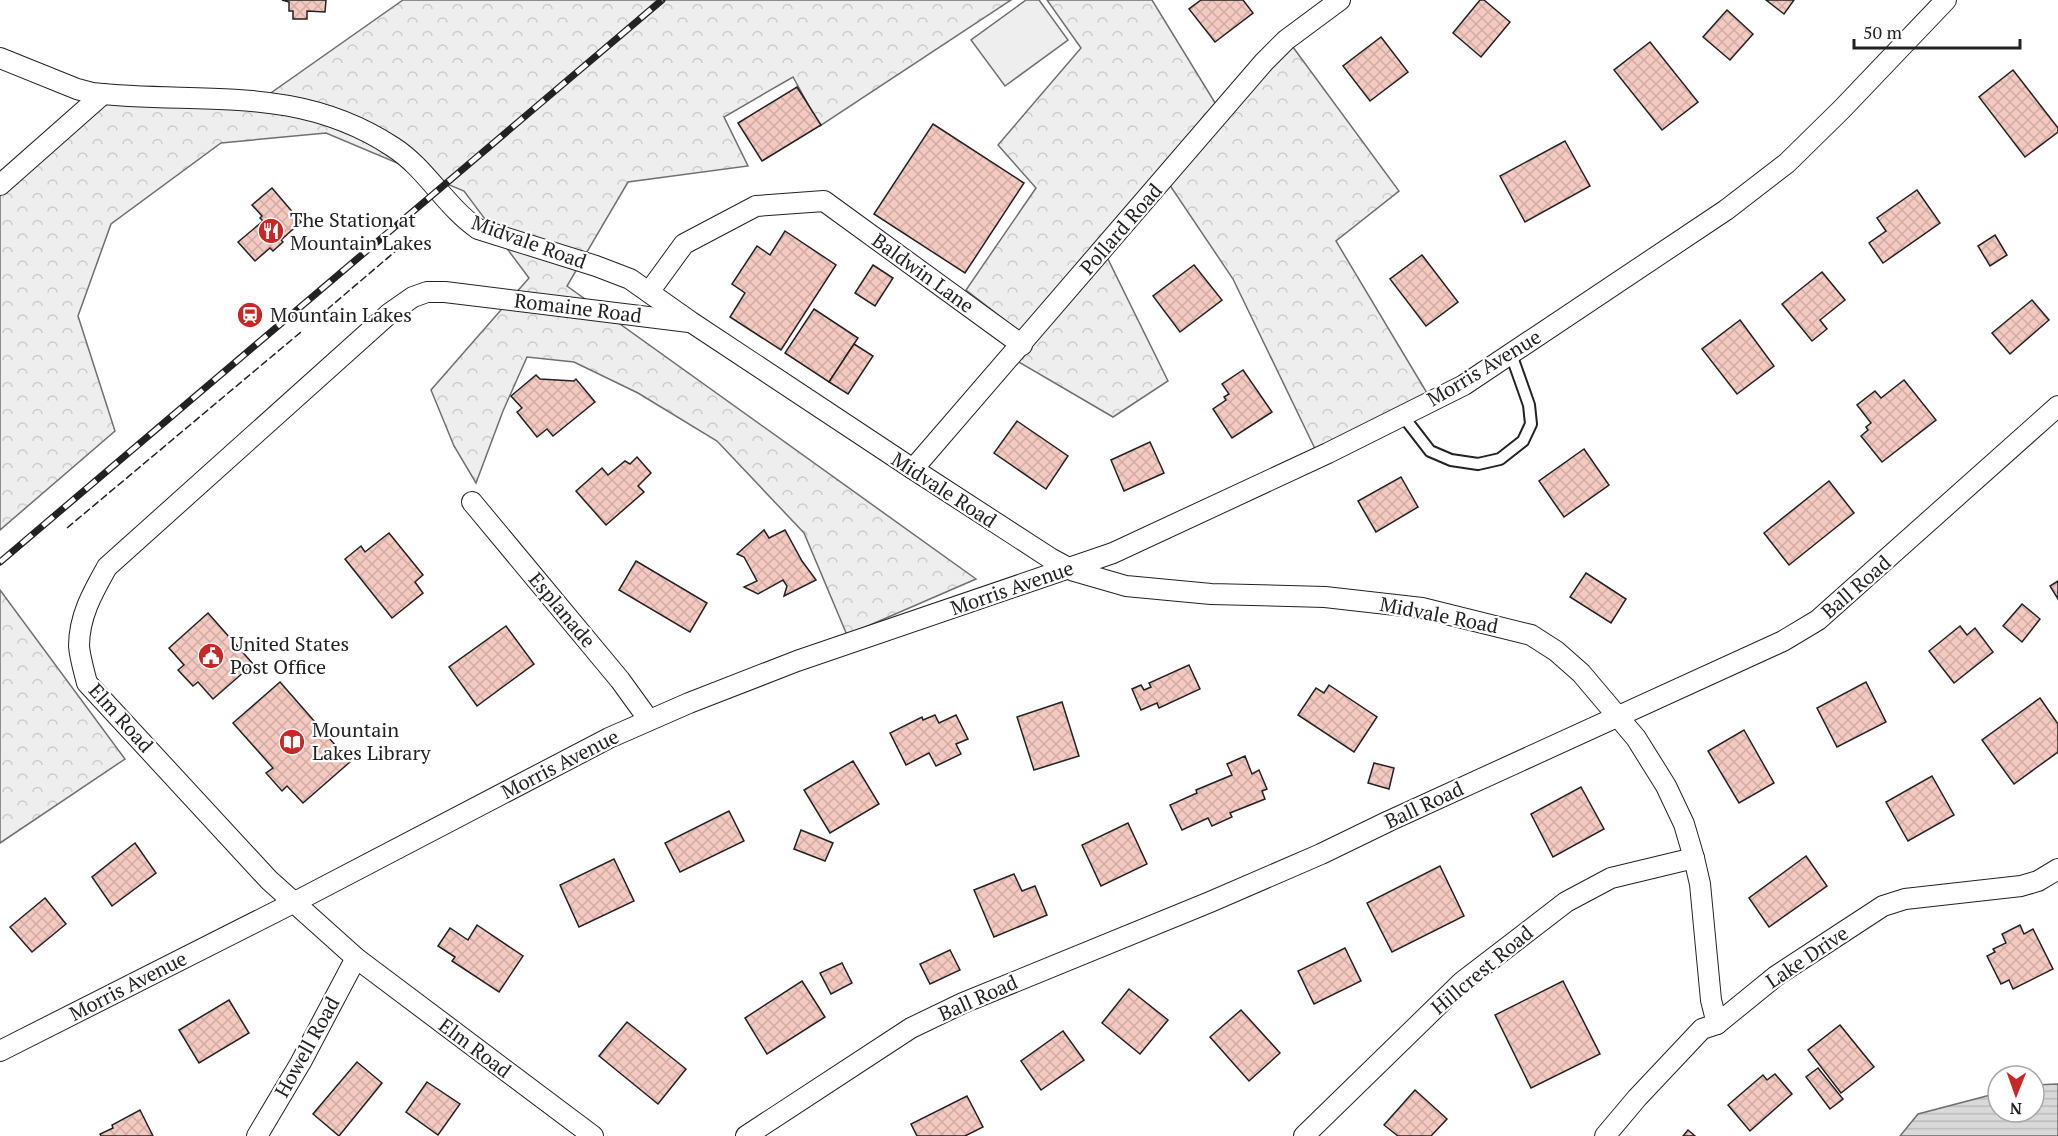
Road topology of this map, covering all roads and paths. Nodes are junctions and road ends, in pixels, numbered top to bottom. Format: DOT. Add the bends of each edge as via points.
graph roads {
  1 [pos="1340,0"];
  2 [pos="1946,0"];
  3 [pos="0,58"];
  4 [pos="103,94"];
  5 [pos="0,185"];
  6 [pos="824,201"];
  7 [pos="649,292"];
  8 [pos="466,293"];
  9 [pos="691,322"];
  10 [pos="1022,345"];
  11 [pos="1511,354"];
  12 [pos="2058,406"];
  13 [pos="1403,416"];
  14 [pos="913,469"];
  15 [pos="472,502"];
  16 [pos="1070,569"];
  17 [pos="1617,716"];
  18 [pos="649,720"];
  19 [pos="1694,858"];
  20 [pos="2058,869"];
  21 [pos="295,902"];
  22 [pos="356,958"];
  23 [pos="1717,1024"];
  24 [pos="0,1051"];
  25 [pos="257,1136"];
  26 [pos="593,1136"];
  27 [pos="746,1136"];
  28 [pos="1304,1136"];
  29 [pos="1605,1136"];
  1 -- 10 [label="street, Pollard Road" via="1286,40 1264,62"];
  2 -- 11 [label="street, Morris Avenue" via="1787,163 1726,210"];
  3 -- 4 [label="street, Midvale Road" via="77,89"];
  4 -- 5 [label="street"];
  4 -- 7 [label="street, Midvale Road" via="266,101 339,120 396,148 463,218 478,228 596,266 630,279"];
  6 -- 7 [label="street, Romaine Road" via="756,206 694,238 684,244"];
  6 -- 10 [label="street, Baldwin Lane"];
  7 -- 9 [label="street, Midvale Road"];
  8 -- 9 [label="street, Romaine Road"];
  8 -- 21 [label="street, Elm Road" via="427,292 390,313 107,567 87,604 79,648 87,683 269,880"];
  9 -- 14 [label="street, Midvale Road"];
  10 -- 14 [label="street, Pollard Road"];
  11 -- 13 [label="street, Morris Avenue" via="1464,385"];
  11 -- 13 [label="lane" via="1529,405 1531,424 1523,441 1500,459 1478,464 1451,460 1430,451"];
  12 -- 17 [label="street, Ball Road" via="1818,620 1783,641"];
  13 -- 16 [label="street, Morris Avenue" via="1113,554"];
  14 -- 16 [label="street, Midvale Road"];
  15 -- 18 [label="street, Esplanade"];
  16 -- 17 [label="street, Midvale Road" via="1126,586 1211,594 1324,597 1422,608 1532,635 1581,673"];
  16 -- 18 [label="street, Morris Avenue" via="797,661"];
  17 -- 19 [label="street, Midvale Road" via="1666,786"];
  17 -- 27 [label="street, Ball Road" via="1321,854 911,1028"];
  18 -- 21 [label="street, Morris Avenue"];
  19 -- 23 [label="street, Midvale Road"];
  19 -- 28 [label="street, Hillcrest Road" via="1611,878 1566,902 1462,982"];
  20 -- 23 [label="street, Lake Drive" via="2021,886 1905,899 1883,906 1776,976"];
  21 -- 22 [label="street, Elm Road"];
  21 -- 24 [label="street, Morris Avenue"];
  22 -- 25 [label="street, Howell Road"];
  22 -- 26 [label="street, Elm Road"];
  23 -- 29 [label="street, Lake Drive" via="1702,1029"];
}
